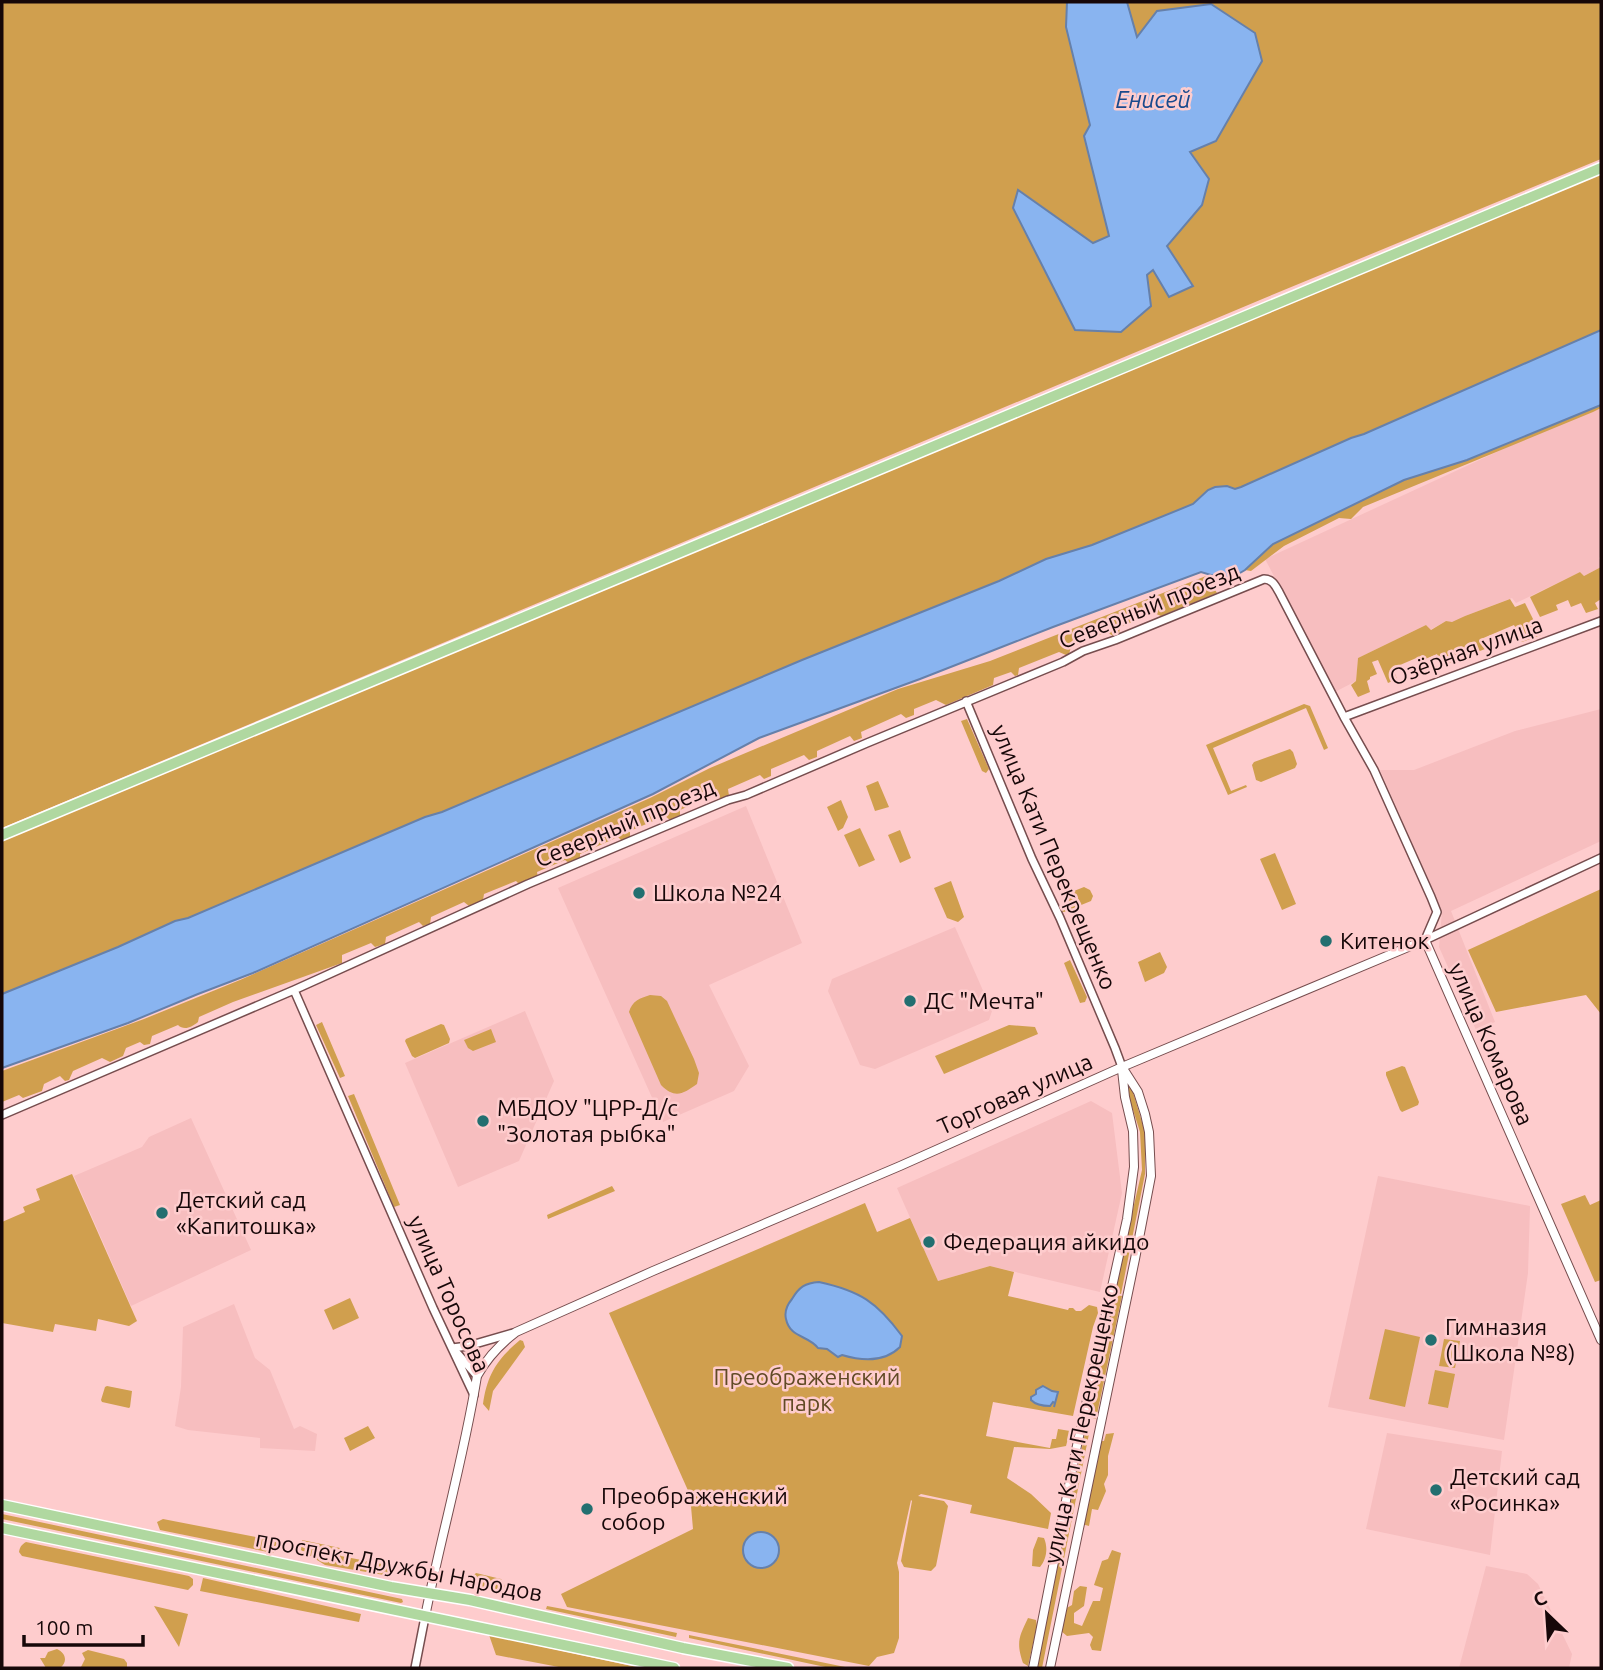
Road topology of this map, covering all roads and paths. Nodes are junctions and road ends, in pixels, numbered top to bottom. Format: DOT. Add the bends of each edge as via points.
graph roads {
  1 [pos="1601,168"];
  2 [pos="1601,621"];
  3 [pos="966,701"];
  4 [pos="1344,717"];
  5 [pos="2,835"];
  6 [pos="1601,858"];
  7 [pos="1424,940"];
  8 [pos="294,990"];
  9 [pos="1122,1067"];
  10 [pos="2,1115"];
  11 [pos="516,1332"];
  12 [pos="1601,1340"];
  13 [pos="453,1349"];
  14 [pos="463,1371"];
  15 [pos="477,1376"];
  16 [pos="474,1395"];
  17 [pos="2,1505"];
  18 [pos="2,1528"];
  19 [pos="429,1593"];
  20 [pos="425,1616"];
  21 [pos="415,1668"];
  22 [pos="674,1668"];
  23 [pos="788,1668"];
  24 [pos="1033,1668"];
  25 [pos="1049,1668"];
  1 -- 5 [label="main road"];
  2 -- 4 [label="street, Озёрная улица"];
  3 -- 4 [label="street, Северный проезд" via="1268,579"];
  3 -- 8 [label="street, Северный проезд" via="527,884"];
  3 -- 9 [label="street, улица Кати Перекрещенко"];
  4 -- 7 [label="street" via="1374,770 1437,912"];
  6 -- 7 [label="street, Торговая улица"];
  7 -- 9 [label="street, Торговая улица"];
  7 -- 12 [label="street, улица Комарова"];
  8 -- 10 [label="street, Северный проезд"];
  8 -- 13 [label="street, улица Торосова"];
  9 -- 11 [label="street, Торговая улица"];
  9 -- 24 [label="street, улица Кати Перекрещенко" via="1133,1131 1127,1219"];
  9 -- 25 [label="street, улица Кати Перекрещенко" via="1145,1114 1151,1176"];
  11 -- 13 [label="street"];
  11 -- 15 [label="street, Торговая улица" via="499,1345"];
  13 -- 14 [label="street, улица Торосова"];
  13 -- 15 [label="street"];
  14 -- 15 [label="street"];
  14 -- 16 [label="street, улица Торосова"];
  15 -- 16 [label="street, Торговая улица"];
  16 -- 19 [label="street, улица Торосова"];
  17 -- 19 [label="main road, проспект Дружбы Народов"];
  18 -- 20 [label="main road, проспект Дружбы Народов"];
  19 -- 20 [label="street, улица Торосова"];
  19 -- 23 [label="main road, проспект Дружбы Народов"];
  20 -- 21 [label="street, улица Торосова"];
  20 -- 22 [label="main road, проспект Дружбы Народов"];
}
